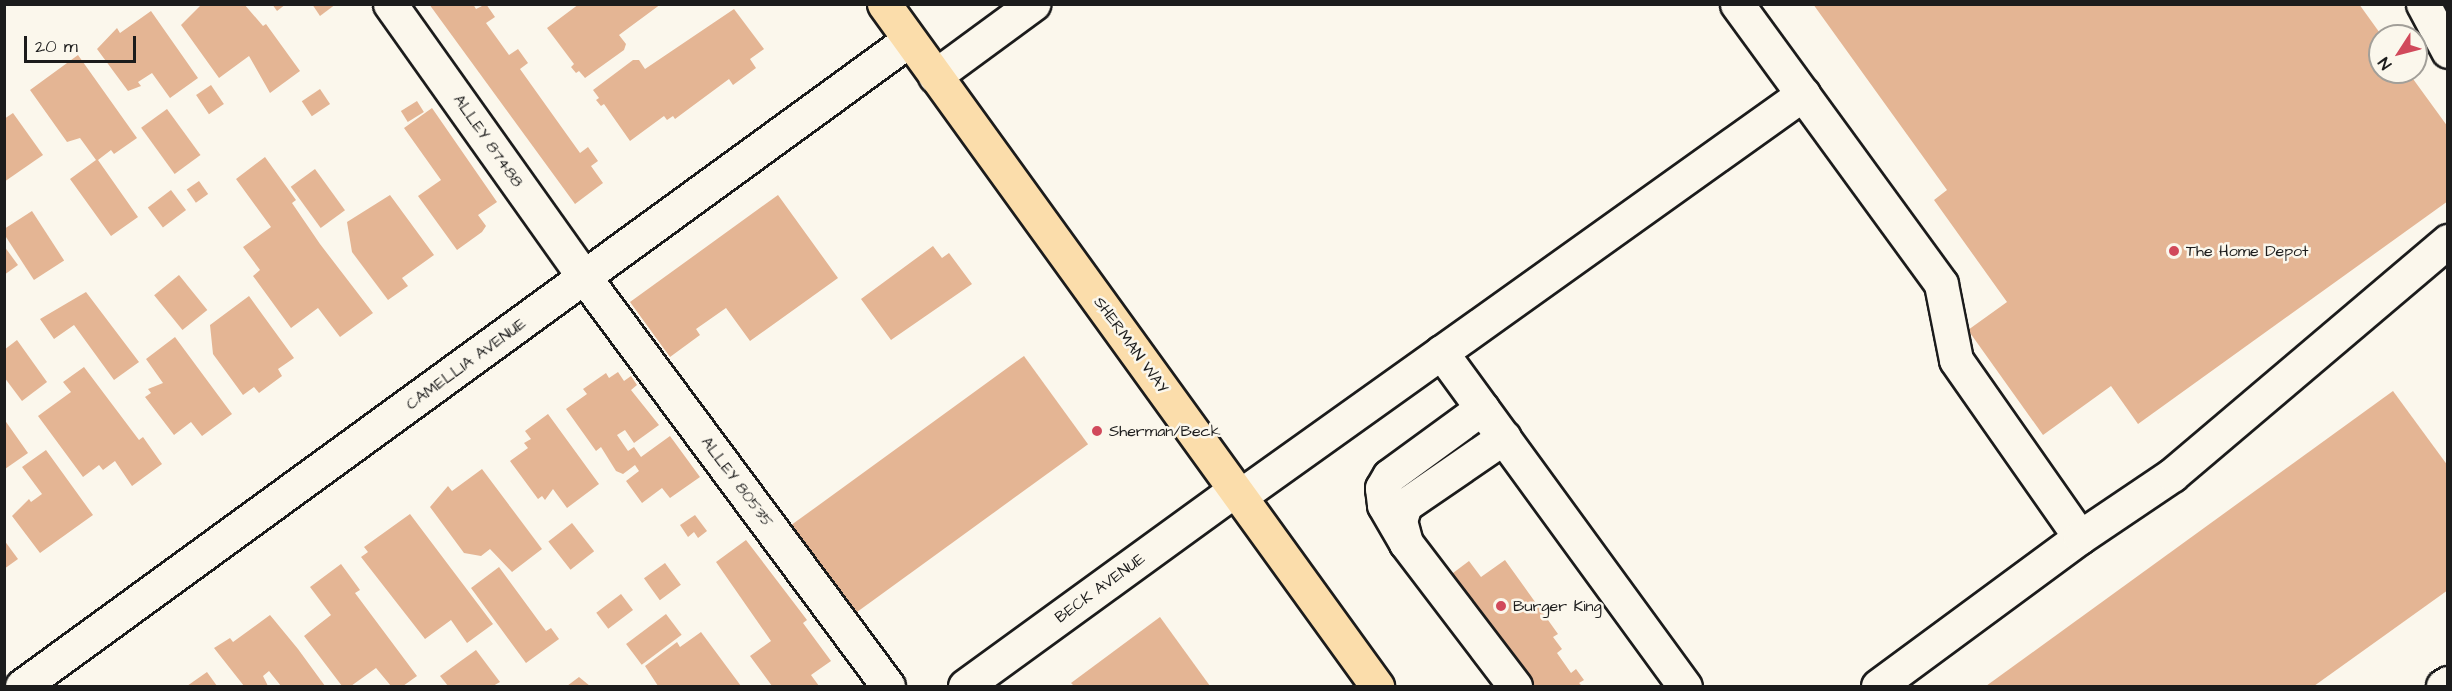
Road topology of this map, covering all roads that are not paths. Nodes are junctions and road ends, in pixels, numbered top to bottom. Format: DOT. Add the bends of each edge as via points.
graph roads {
  1 [pos="390,4"];
  2 [pos="884,4"];
  3 [pos="1033,4"];
  4 [pos="1737,4"];
  5 [pos="2423,4"];
  6 [pos="909,40"];
  7 [pos="2448,51"];
  8 [pos="935,75"];
  9 [pos="1803,94"];
  10 [pos="2448,241"];
  11 [pos="585,278"];
  12 [pos="1442,352"];
  13 [pos="1482,408"];
  14 [pos="1503,437"];
  15 [pos="1238,493"];
  16 [pos="2080,537"];
  17 [pos="1406,543"];
  18 [pos="2448,683"];
  19 [pos="22,687"];
  20 [pos="888,687"];
  21 [pos="965,687"];
  22 [pos="1377,687"];
  23 [pos="1515,687"];
  24 [pos="1685,687"];
  25 [pos="1878,687"];
  26 [pos="2443,687"];
  1 -- 11 [label="street, ALLEY 87488"];
  2 -- 6 [label="main road, SHERMAN WAY"];
  3 -- 8 [label="street"];
  4 -- 9 [label="street"];
  5 -- 7 [label="street"];
  6 -- 8 [label="main road, SHERMAN WAY"];
  6 -- 11 [label="street, CAMELLIA AVENUE"];
  8 -- 15 [label="main road, SHERMAN WAY"];
  9 -- 12 [label="street, BECK AVENUE"];
  9 -- 16 [label="street" via="1941,284 1956,360"];
  10 -- 16 [label="street" via="2172,475"];
  11 -- 19 [label="street, CAMELLIA AVENUE"];
  11 -- 20 [label="street, ALLEY 80535"];
  12 -- 13 [label="street"];
  12 -- 15 [label="street, BECK AVENUE"];
  13 -- 14 [label="street"];
  13 -- 17 [label="street" via="1389,476 1382,488 1384,505"];
  14 -- 17 [label="street" via="1405,505 1400,521"];
  14 -- 24 [label="street"];
  15 -- 21 [label="street, BECK AVENUE"];
  15 -- 22 [label="main road, SHERMAN WAY"];
  16 -- 25 [label="street"];
  17 -- 23 [label="street"];
  18 -- 26 [label="street"];
}
